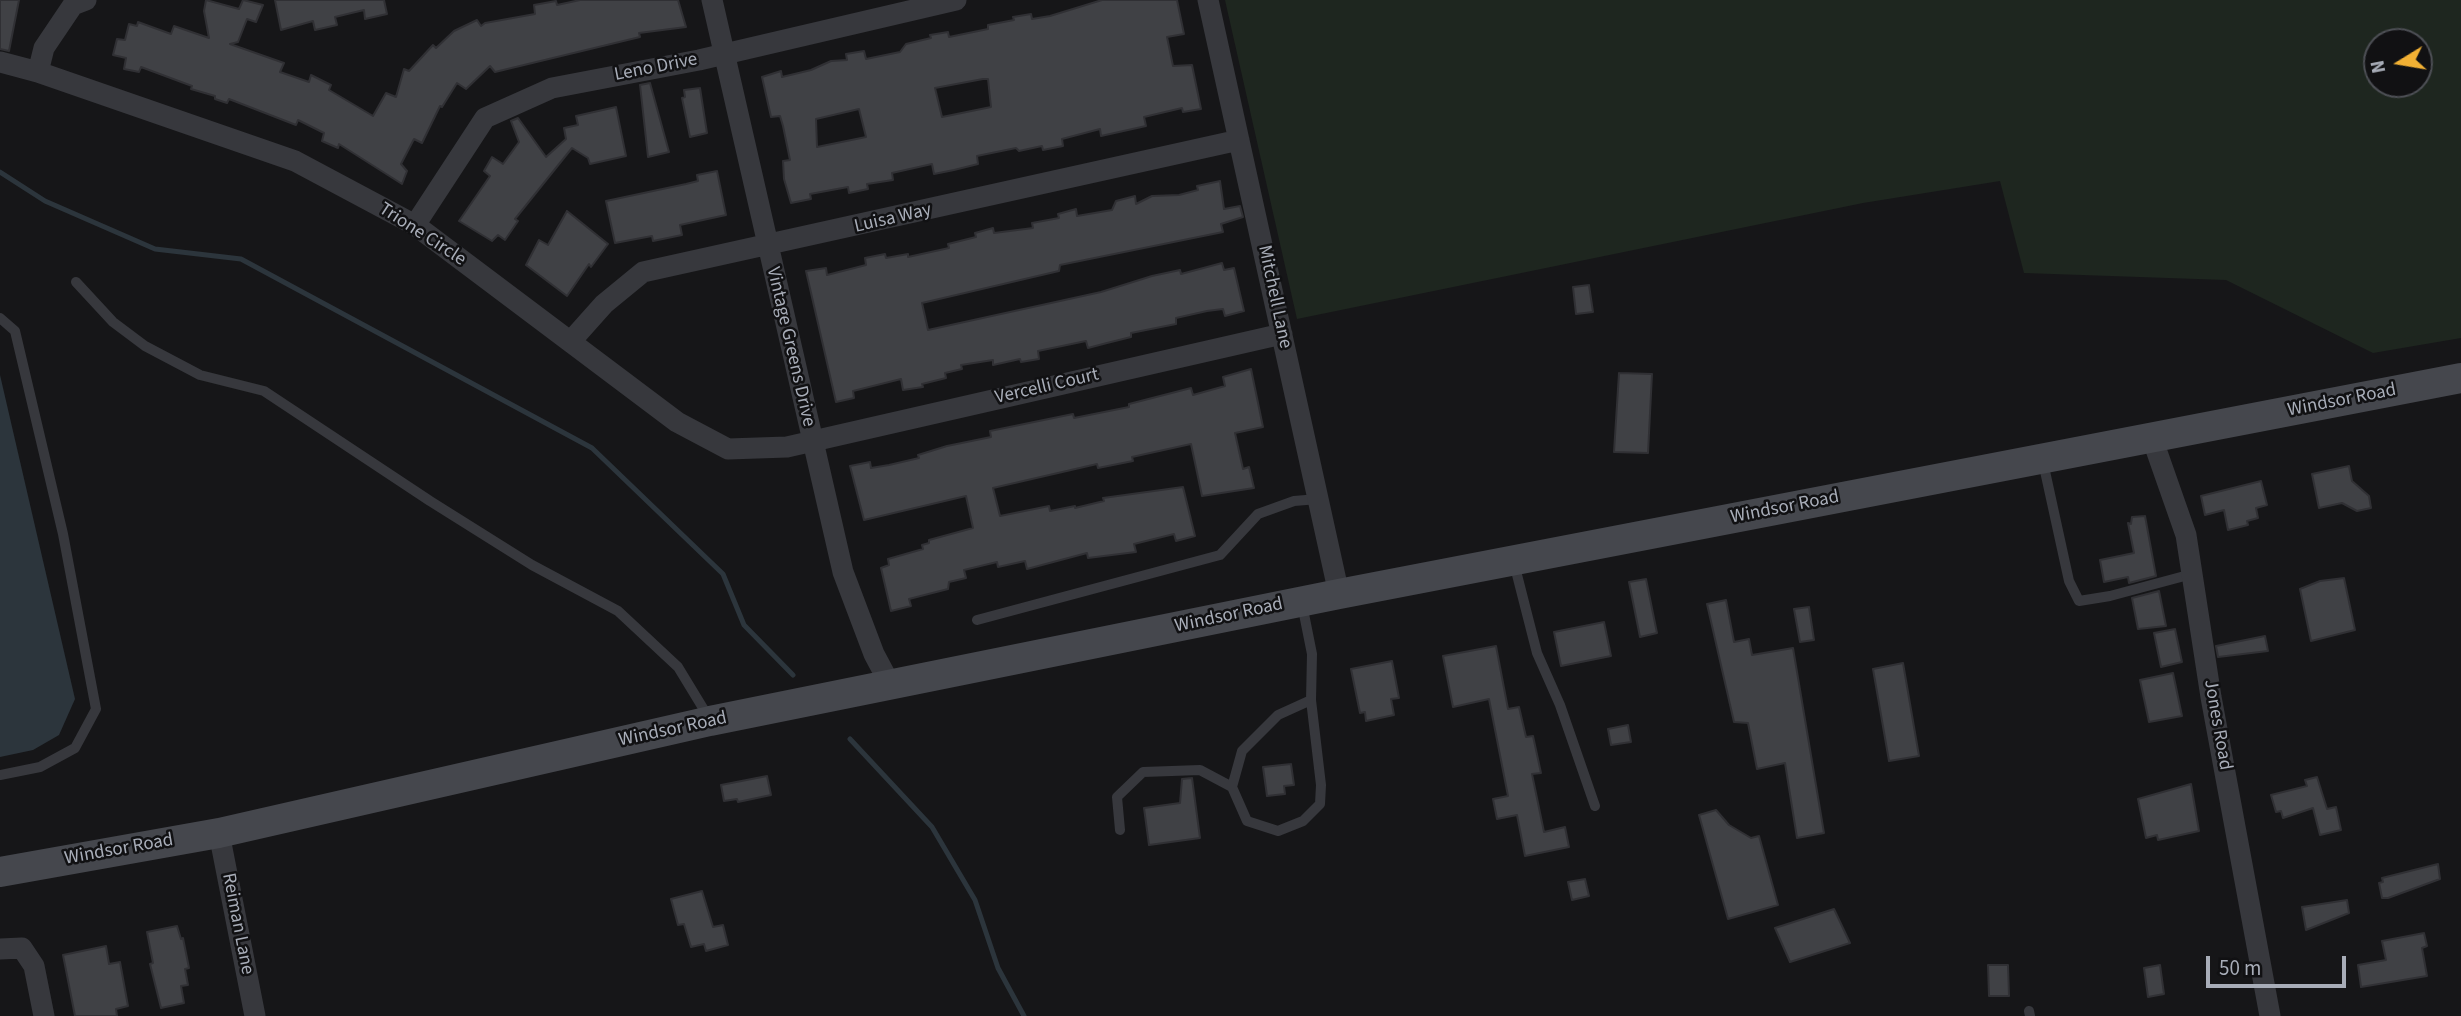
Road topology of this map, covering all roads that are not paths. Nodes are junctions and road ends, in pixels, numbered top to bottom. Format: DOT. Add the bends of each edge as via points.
graph roads {
  1 [pos="86,0"];
  2 [pos="712,0"];
  3 [pos="956,0"];
  4 [pos="1208,0"];
  5 [pos="724,53"];
  6 [pos="0,62"];
  7 [pos="38,72"];
  8 [pos="1239,140"];
  9 [pos="415,225"];
  10 [pos="768,246"];
  11 [pos="76,282"];
  12 [pos="0,318"];
  13 [pos="1282,334"];
  14 [pos="571,341"];
  15 [pos="2461,378"];
  16 [pos="2152,438"];
  17 [pos="812,442"];
  18 [pos="2043,459"];
  19 [pos="1318,499"];
  20 [pos="1513,561"];
  21 [pos="2192,574"];
  22 [pos="1339,594"];
  23 [pos="1301,601"];
  24 [pos="977,620"];
  25 [pos="891,686"];
  26 [pos="1311,700"];
  27 [pos="710,721"];
  28 [pos="0,775"];
  29 [pos="1232,788"];
  30 [pos="1595,806"];
  31 [pos="1120,830"];
  32 [pos="219,832"];
  33 [pos="0,872"];
  34 [pos="0,949"];
  35 [pos="44,1016"];
  36 [pos="255,1016"];
  37 [pos="2270,1016"];
  1 -- 7 [label="street" via="73,5 44,48"];
  2 -- 5 [label="street, Vintage Greens Drive"];
  3 -- 5 [label="street, Leno Drive"];
  4 -- 8 [label="street, Mitchell Lane"];
  5 -- 9 [label="street, Leno Drive" via="552,88 485,118"];
  5 -- 10 [label="street, Vintage Greens Drive"];
  6 -- 7 [label="street, Trione Circle"];
  7 -- 9 [label="street, Trione Circle" via="295,161"];
  8 -- 10 [label="street, Luisa Way"];
  8 -- 13 [label="street, Mitchell Lane"];
  9 -- 14 [label="street, Trione Circle"];
  10 -- 14 [label="street, Luisa Way" via="643,272 604,304"];
  10 -- 17 [label="street, Vintage Greens Drive"];
  11 -- 27 [label="lane" via="113,322 145,346 201,375 264,391 532,565 618,611 678,667"];
  12 -- 28 [label="lane" via="15,331 63,534 96,709 75,748 40,767"];
  13 -- 17 [label="street, Vercelli Court"];
  13 -- 19 [label="street, Mitchell Lane"];
  14 -- 17 [label="street, Trione Circle" via="677,422 728,449"];
  15 -- 16 [label="main road, Windsor Road"];
  16 -- 18 [label="main road, Windsor Road"];
  16 -- 21 [label="street, Jones Road" via="2186,535"];
  17 -- 25 [label="street, Vintage Greens Drive" via="843,572"];
  18 -- 20 [label="main road, Windsor Road"];
  18 -- 21 [label="lane" via="2069,581 2079,601"];
  19 -- 22 [label="street, Mitchell Lane"];
  19 -- 24 [label="lane" via="1294,501 1258,514 1220,555"];
  20 -- 22 [label="main road, Windsor Road"];
  20 -- 30 [label="lane" via="1537,653"];
  21 -- 37 [label="street, Jones Road"];
  22 -- 23 [label="main road, Windsor Road"];
  23 -- 25 [label="main road, Windsor Road"];
  23 -- 26 [label="lane" via="1312,654"];
  25 -- 27 [label="main road, Windsor Road"];
  26 -- 29 [label="lane" via="1278,715 1242,751"];
  26 -- 29 [label="lane" via="1320,804 1303,821 1278,831 1247,821"];
  27 -- 32 [label="main road, Windsor Road"];
  29 -- 31 [label="lane" via="1200,770 1143,772 1117,797"];
  32 -- 33 [label="main road, Windsor Road"];
  32 -- 36 [label="street, Reiman Lane"];
  34 -- 35 [label="street" via="22,948 34,966"];
}
